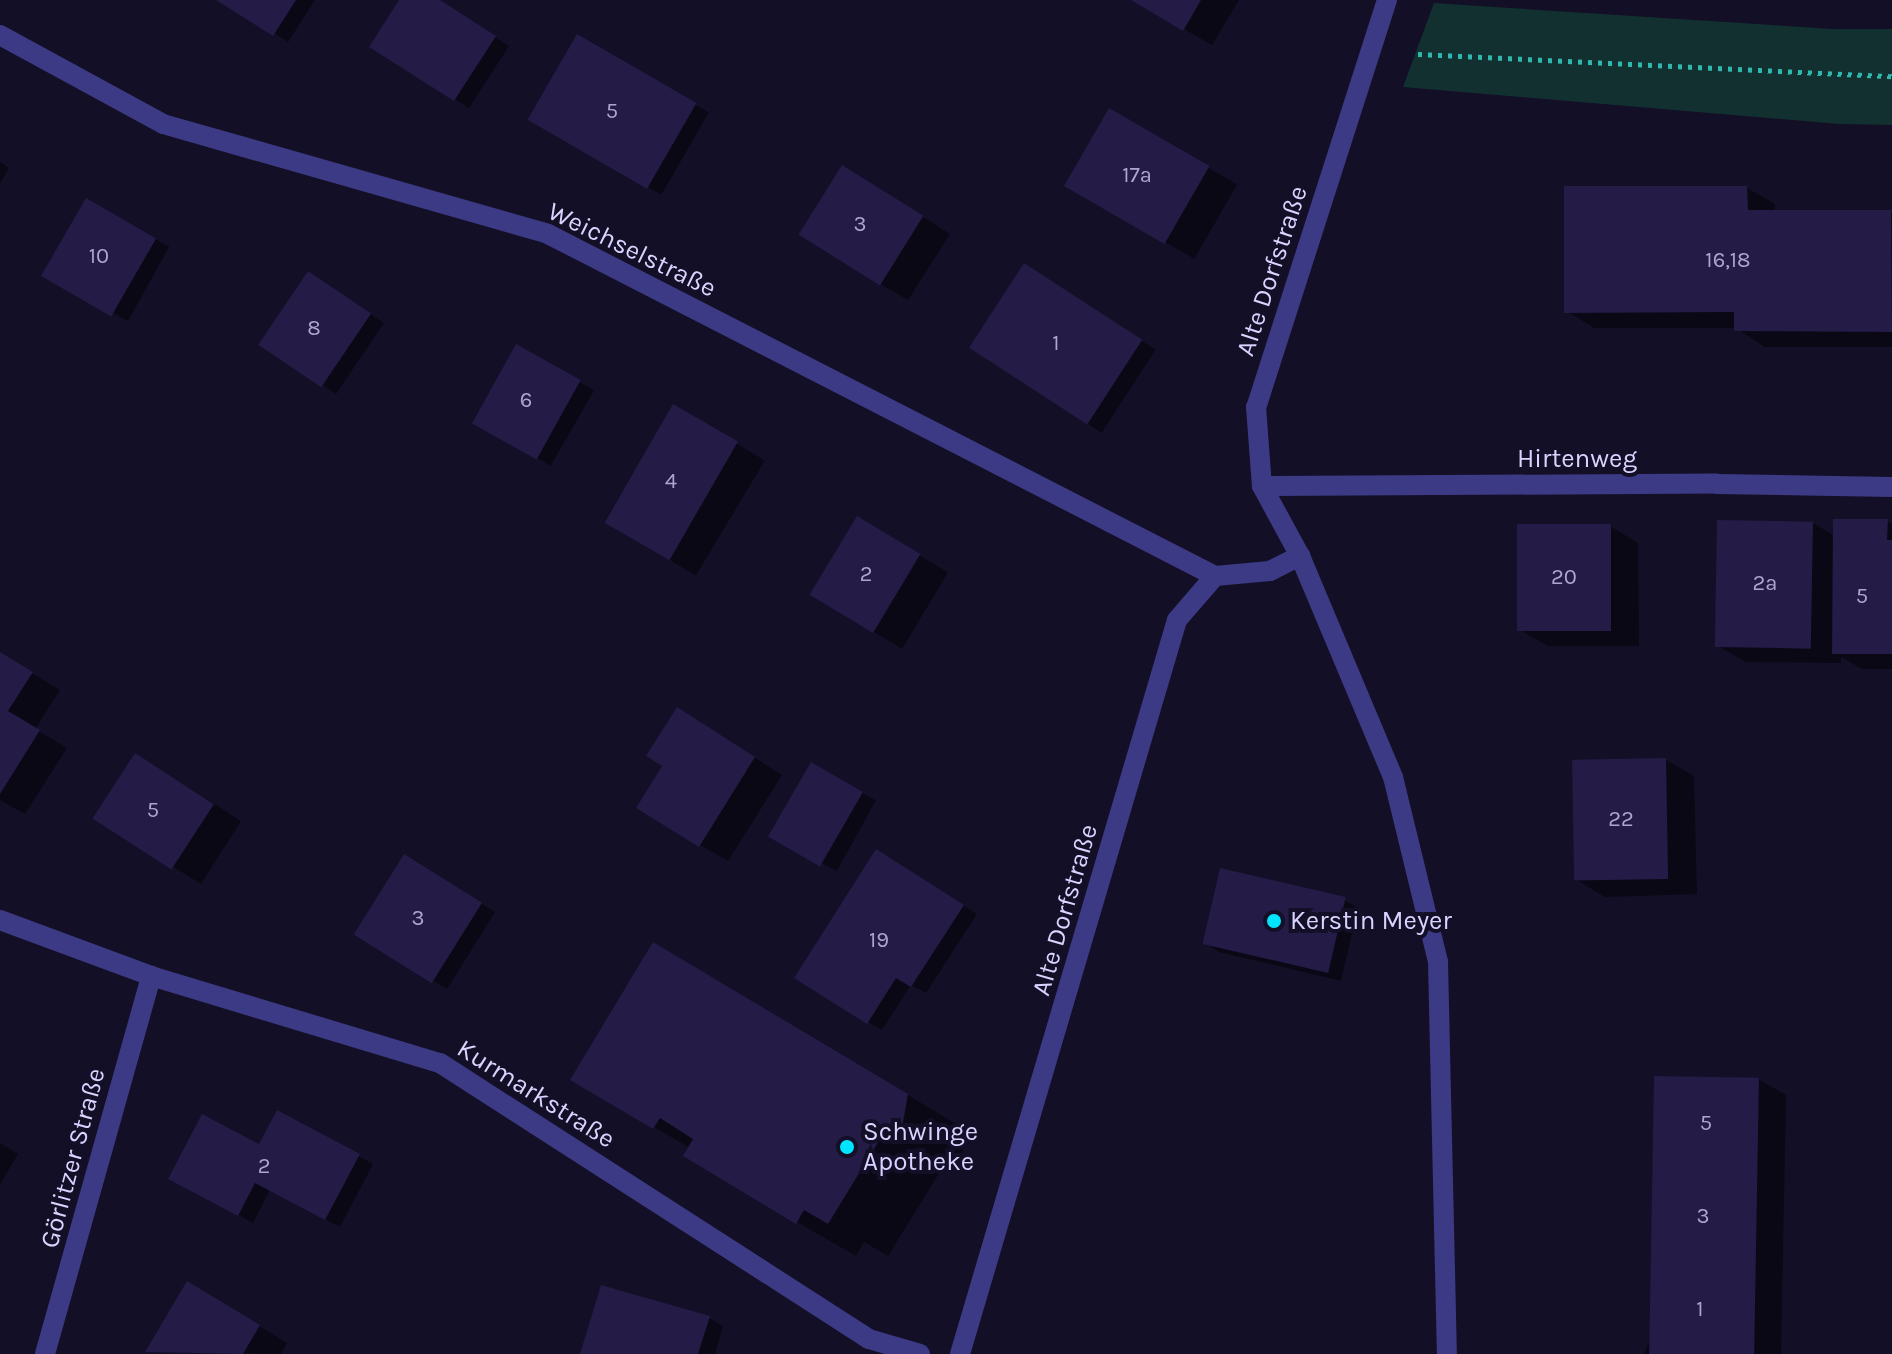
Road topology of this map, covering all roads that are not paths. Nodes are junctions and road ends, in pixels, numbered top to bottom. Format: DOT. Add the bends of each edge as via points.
graph roads {
  1 [pos="1387,0"];
  2 [pos="0,35"];
  3 [pos="1262,486"];
  4 [pos="1892,487"];
  5 [pos="1300,556"];
  6 [pos="1215,576"];
  7 [pos="0,920"];
  8 [pos="151,976"];
  9 [pos="45,1354"];
  10 [pos="920,1354"];
  11 [pos="960,1354"];
  12 [pos="1447,1354"];
  1 -- 3 [label="street, Alte Dorfstraße" via="1256,407"];
  2 -- 6 [label="street, Weichselstraße" via="163,124 548,234"];
  3 -- 4 [label="street, Hirtenweg"];
  3 -- 5 [label="street, Alte Dorfstraße"];
  5 -- 6 [label="street" via="1270,571"];
  5 -- 12 [label="street, Alte Dorfstraße" via="1393,777 1438,962"];
  6 -- 11 [label="street, Alte Dorfstraße" via="1177,620"];
  7 -- 8 [label="street, Kurmarkstraße"];
  8 -- 9 [label="street, Görlitzer Straße"];
  8 -- 10 [label="street, Kurmarkstraße" via="440,1063 869,1339"];
}
